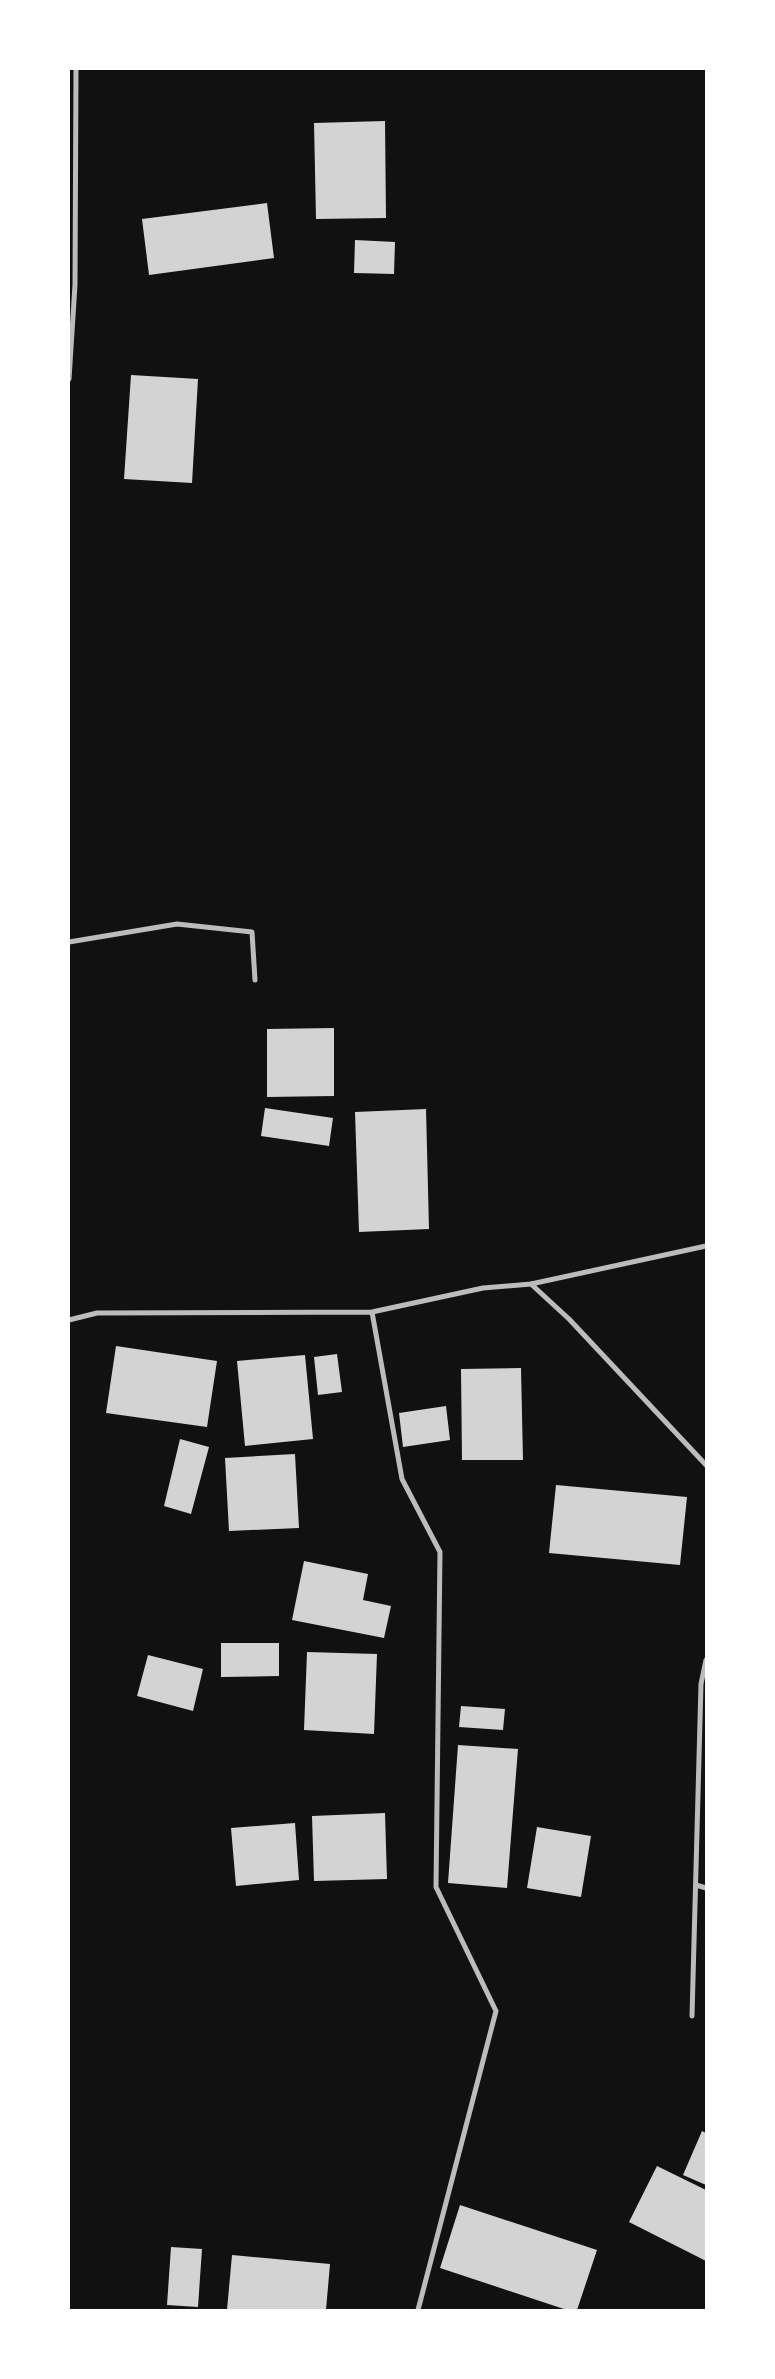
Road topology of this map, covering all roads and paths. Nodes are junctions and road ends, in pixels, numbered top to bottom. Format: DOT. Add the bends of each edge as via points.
graph roads {
  1 [pos="76,69"];
  2 [pos="69,379"];
  3 [pos="69,942"];
  4 [pos="255,980"];
  5 [pos="706,1246"];
  6 [pos="531,1284"];
  7 [pos="372,1312"];
  8 [pos="69,1320"];
  9 [pos="706,1466"];
  10 [pos="706,1660"];
  11 [pos="696,1885"];
  12 [pos="706,1888"];
  13 [pos="692,2016"];
  14 [pos="418,2310"];
  1 -- 2 [label="street" via="75,285"];
  3 -- 4 [label="street" via="177,924 252,932"];
  5 -- 6 [label="street"];
  6 -- 7 [label="street" via="483,1288"];
  6 -- 9 [label="street"];
  7 -- 8 [label="street" via="97,1313"];
  7 -- 14 [label="street" via="402,1479 440,1552 436,1887 496,2011"];
  10 -- 11 [label="street" via="701,1684"];
  11 -- 12 [label="street"];
  11 -- 13 [label="street"];
}
